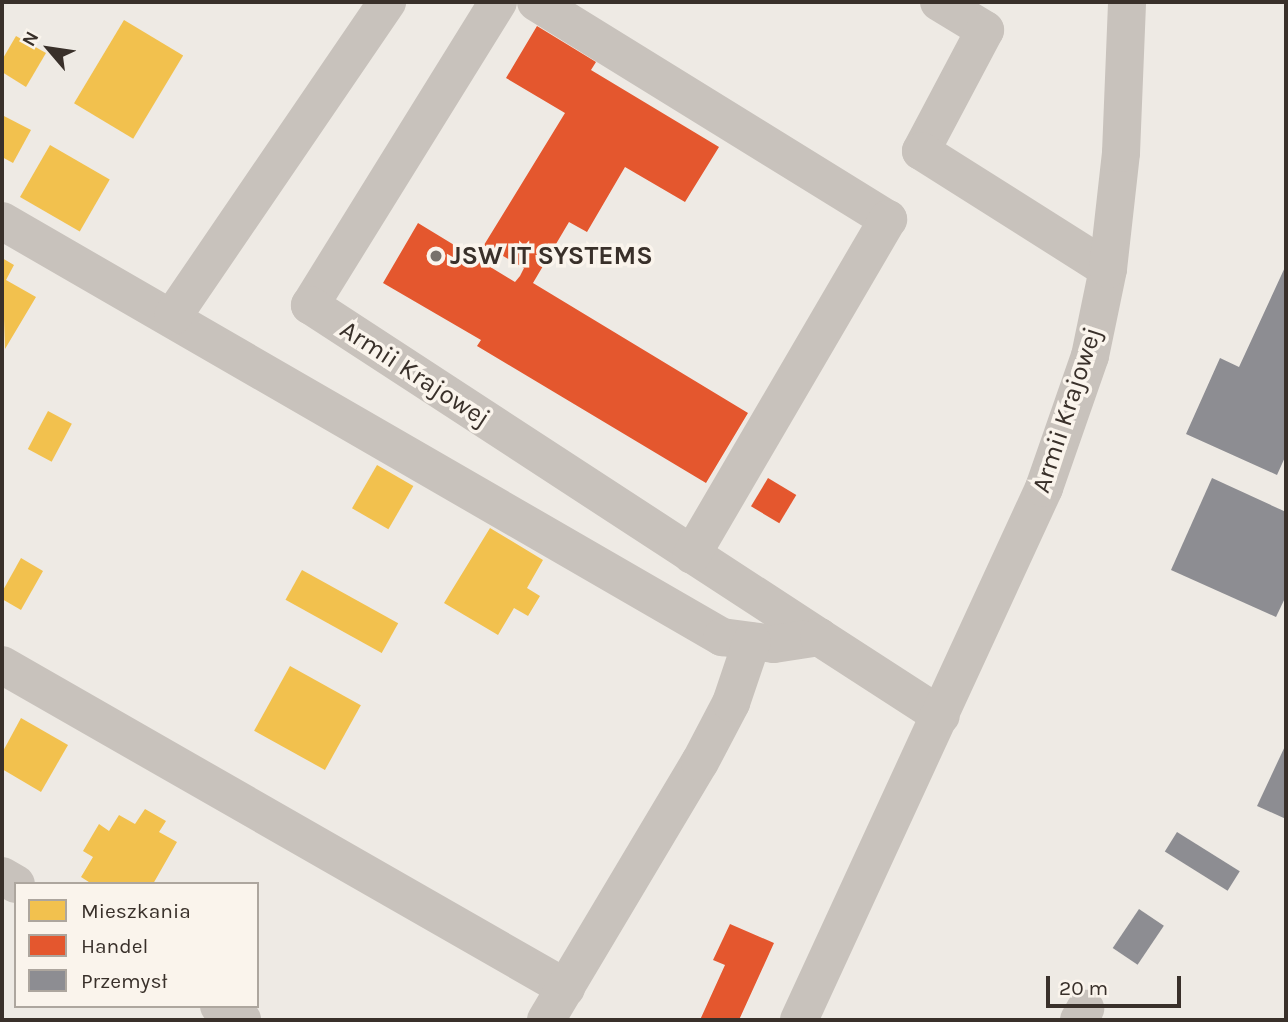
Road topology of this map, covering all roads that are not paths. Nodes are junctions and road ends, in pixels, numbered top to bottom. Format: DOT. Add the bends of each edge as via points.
graph roads {
  1 [pos="387,2"];
  2 [pos="498,2"];
  3 [pos="536,2"];
  4 [pos="939,2"];
  5 [pos="1127,2"];
  6 [pos="2,221"];
  7 [pos="1108,270"];
  8 [pos="173,316"];
  9 [pos="692,555"];
  10 [pos="819,637"];
  11 [pos="752,641"];
  12 [pos="2,664"];
  13 [pos="941,716"];
  14 [pos="566,988"];
  15 [pos="222,1008"];
  16 [pos="242,1020"];
  17 [pos="546,1020"];
  18 [pos="799,1020"];
  1 -- 8 [label="street"];
  2 -- 9 [label="street, Armii Krajowej" via="310,306"];
  3 -- 9 [label="street" via="888,219"];
  4 -- 7 [label="street" via="985,30 921,151"];
  5 -- 7 [label="street, Armii Krajowej" via="1128,59"];
  6 -- 8 [label="street"];
  7 -- 13 [label="street, Armii Krajowej" via="1090,356 1044,488"];
  8 -- 11 [label="street" via="722,637"];
  9 -- 10 [label="street, Armii Krajowej"];
  10 -- 11 [label="street" via="774,644"];
  10 -- 13 [label="street, Armii Krajowej"];
  11 -- 14 [label="street" via="731,703 700,762"];
  12 -- 14 [label="street"];
  13 -- 18 [label="street, Armii Krajowej"];
  14 -- 17 [label="street"];
  15 -- 16 [label="street"];
}
